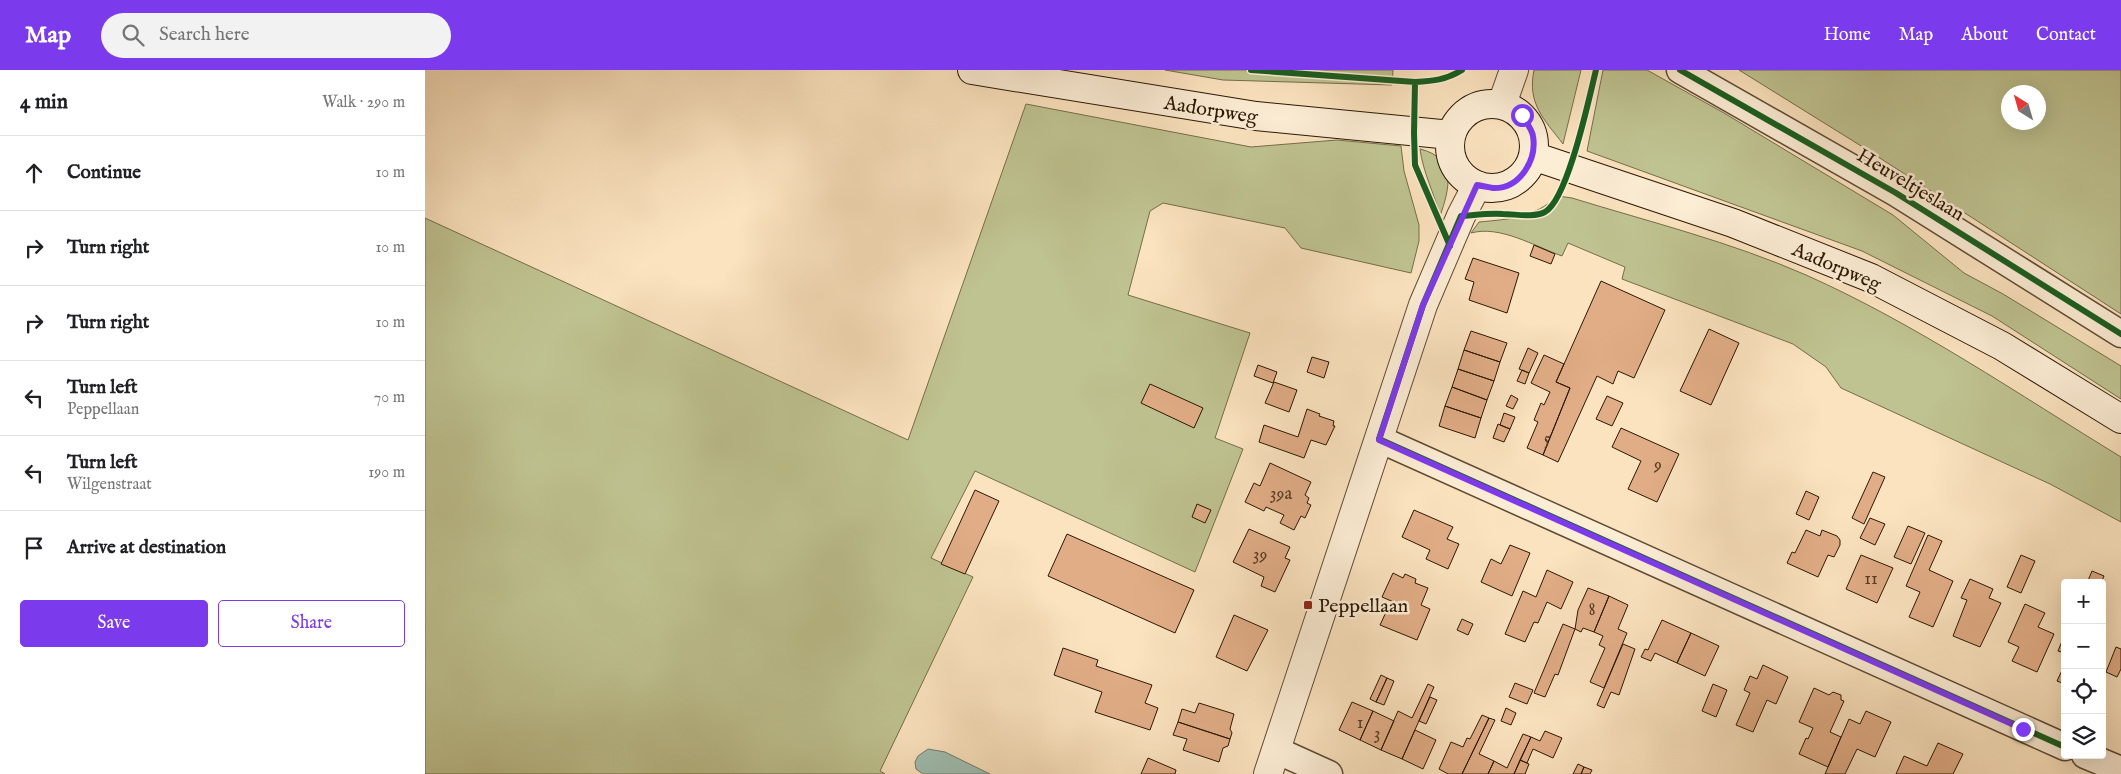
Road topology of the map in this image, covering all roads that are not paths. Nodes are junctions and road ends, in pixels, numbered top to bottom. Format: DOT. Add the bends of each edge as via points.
graph roads {
  1 [pos="971,70"];
  2 [pos="1514,70"];
  3 [pos="1680,70"];
  4 [pos="1502,104"];
  5 [pos="1451,135"];
  6 [pos="1533,156"];
  7 [pos="1477,185"];
  8 [pos="2121,334"];
  9 [pos="2121,420"];
  10 [pos="1379,440"];
  11 [pos="2061,745"];
  12 [pos="2095,759"];
  13 [pos="1272,762"];
  14 [pos="2121,770"];
  15 [pos="1329,774"];
  1 -- 5 [label="main road, Aadorpweg" via="1256,116"];
  2 -- 4 [label="main road"];
  3 -- 8 [label="street, Heuveltjeslaan" via="1896,193"];
  4 -- 5 [label="main road" via="1486,104 1471,109 1459,120"];
  4 -- 6 [label="main road" via="1522,115 1533,134"];
  5 -- 7 [label="main road" via="1451,156 1461,174"];
  6 -- 7 [label="main road" via="1525,172 1512,183 1495,188"];
  6 -- 9 [label="main road, Aadorpweg" via="1733,223 1871,278 2002,346"];
  7 -- 10 [label="main road" via="1423,305"];
  10 -- 11 [label="street"];
  10 -- 13 [label="main road"];
  12 -- 14 [label="street"];
  13 -- 15 [label="street"];
}
